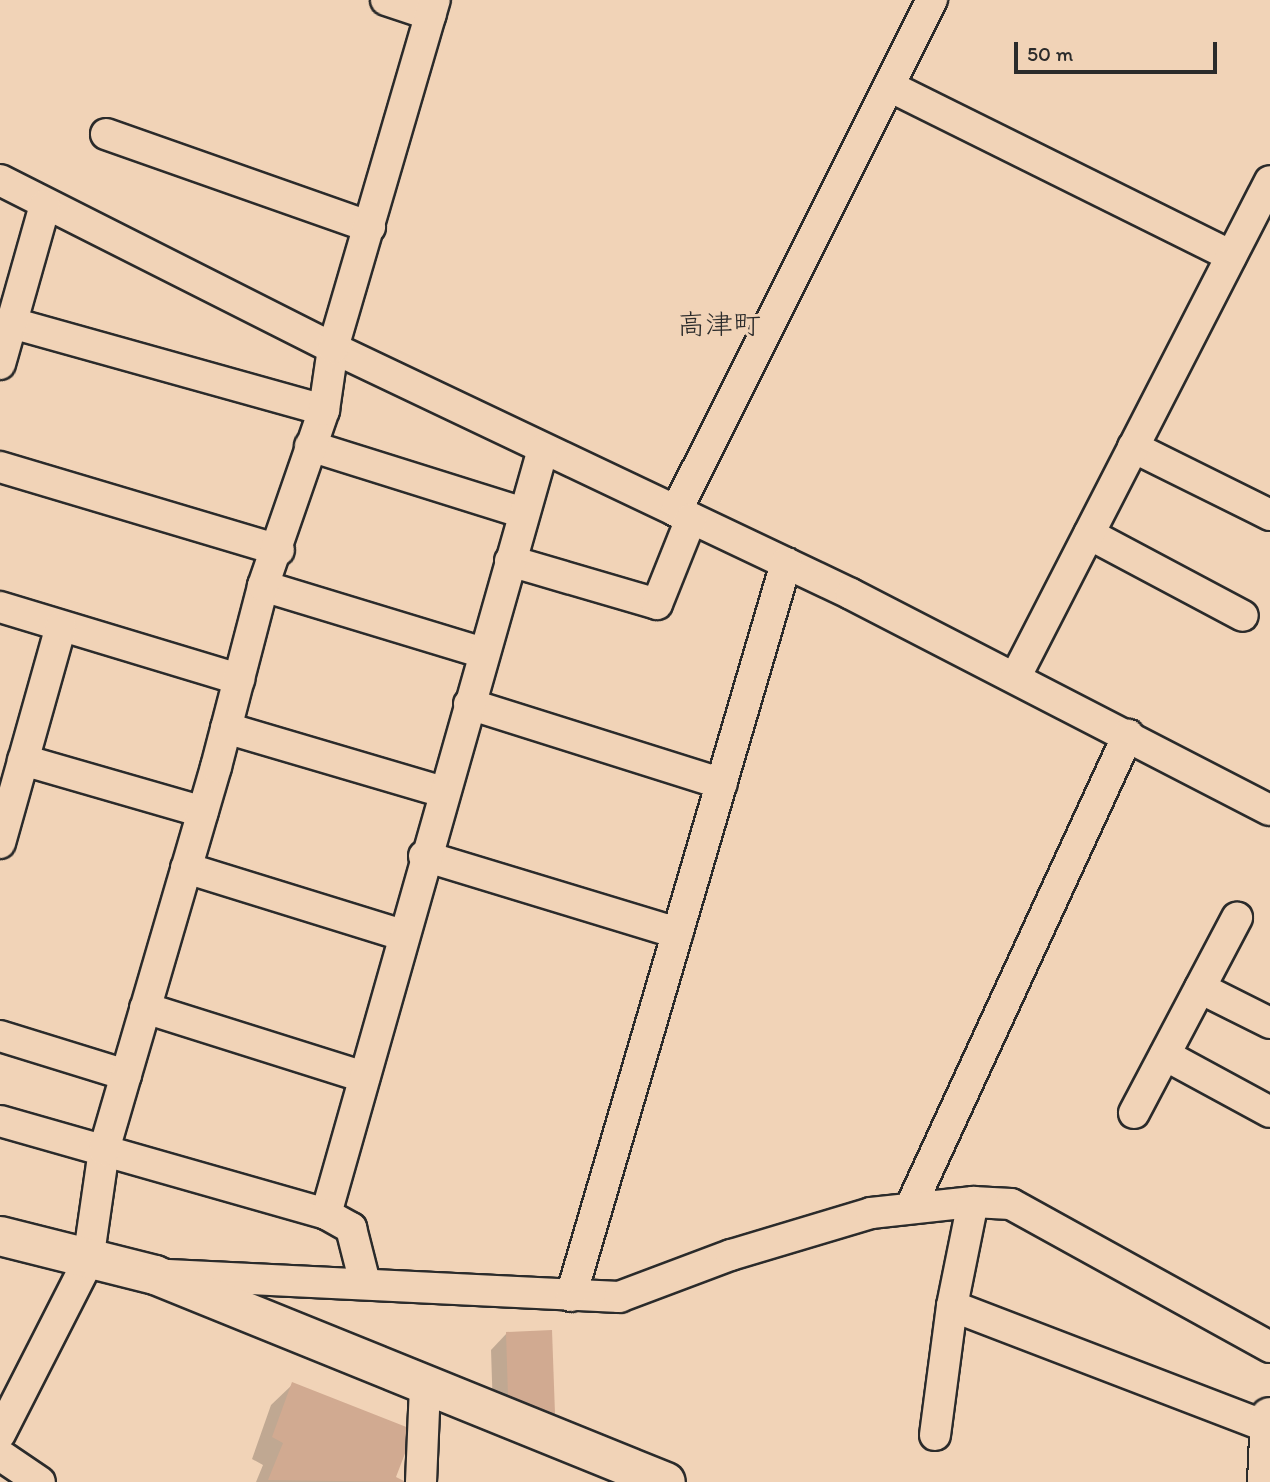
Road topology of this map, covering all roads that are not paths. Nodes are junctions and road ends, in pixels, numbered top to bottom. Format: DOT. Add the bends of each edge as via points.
graph roads {
  1 [pos="386,0"];
  2 [pos="932,0"];
  3 [pos="433,7"];
  4 [pos="889,86"];
  5 [pos="106,134"];
  6 [pos="0,180"];
  7 [pos="1270,180"];
  8 [pos="46,205"];
  9 [pos="370,227"];
  10 [pos="1231,256"];
  11 [pos="4,345"];
  12 [pos="333,348"];
  13 [pos="324,410"];
  14 [pos="310,446"];
  15 [pos="1133,447"];
  16 [pos="542,449"];
  17 [pos="0,467"];
  18 [pos="524,513"];
  19 [pos="684,515"];
  20 [pos="1270,515"];
  21 [pos="1089,534"];
  22 [pos="279,550"];
  23 [pos="510,561"];
  24 [pos="786,563"];
  25 [pos="264,586"];
  26 [pos="0,607"];
  27 [pos="1243,616"];
  28 [pos="61,626"];
  29 [pos="484,653"];
  30 [pos="1016,676"];
  31 [pos="239,680"];
  32 [pos="469,704"];
  33 [pos="226,728"];
  34 [pos="1128,735"];
  35 [pos="23,760"];
  36 [pos="722,784"];
  37 [pos="443,792"];
  38 [pos="1270,810"];
  39 [pos="203,812"];
  40 [pos="0,844"];
  41 [pos="424,856"];
  42 [pos="186,868"];
  43 [pos="1237,918"];
  44 [pos="678,933"];
  45 [pos="402,935"];
  46 [pos="1200,988"];
  47 [pos="145,1008"];
  48 [pos="1270,1023"];
  49 [pos="0,1036"];
  50 [pos="1165,1055"];
  51 [pos="125,1075"];
  52 [pos="364,1077"];
  53 [pos="1270,1112"];
  54 [pos="1134,1114"];
  55 [pos="0,1121"];
  56 [pos="103,1150"];
  57 [pos="973,1202"];
  58 [pos="911,1206"];
  59 [pos="326,1214"];
  60 [pos="0,1236"];
  61 [pos="88,1261"];
  62 [pos="155,1275"];
  63 [pos="365,1283"];
  64 [pos="571,1296"];
  65 [pos="952,1306"];
  66 [pos="1270,1347"];
  67 [pos="425,1387"];
  68 [pos="1269,1422"];
  69 [pos="0,1434"];
  70 [pos="935,1435"];
  71 [pos="0,1455"];
  72 [pos="40,1482"];
  73 [pos="421,1482"];
  74 [pos="666,1482"];
  75 [pos="1267,1482"];
  1 -- 3 [label="street"];
  2 -- 4 [label="street"];
  3 -- 9 [label="street"];
  4 -- 10 [label="street"];
  4 -- 19 [label="street"];
  5 -- 9 [label="street"];
  6 -- 8 [label="street"];
  7 -- 10 [label="street"];
  8 -- 11 [label="street"];
  8 -- 12 [label="street"];
  9 -- 12 [label="street"];
  10 -- 15 [label="street"];
  11 -- 13 [label="street"];
  12 -- 13 [label="street"];
  12 -- 16 [label="street"];
  13 -- 14 [label="street"];
  14 -- 18 [label="street"];
  14 -- 22 [label="street"];
  15 -- 20 [label="street"];
  15 -- 21 [label="street"];
  16 -- 18 [label="street"];
  16 -- 19 [label="street"];
  17 -- 22 [label="street"];
  18 -- 23 [label="street"];
  19 -- 23 [label="street" via="657,604"];
  19 -- 24 [label="street"];
  21 -- 27 [label="street"];
  21 -- 30 [label="street"];
  22 -- 25 [label="street"];
  23 -- 29 [label="street"];
  24 -- 30 [label="street"];
  24 -- 36 [label="street"];
  25 -- 29 [label="street"];
  25 -- 31 [label="street"];
  26 -- 28 [label="street"];
  28 -- 31 [label="street"];
  28 -- 35 [label="street"];
  29 -- 32 [label="street"];
  30 -- 34 [label="street"];
  31 -- 33 [label="street"];
  32 -- 36 [label="street"];
  32 -- 37 [label="street"];
  33 -- 37 [label="street"];
  33 -- 39 [label="street"];
  34 -- 38 [label="street"];
  34 -- 58 [label="street"];
  35 -- 39 [label="street"];
  35 -- 40 [label="street"];
  36 -- 44 [label="street"];
  37 -- 41 [label="street"];
  39 -- 42 [label="street"];
  41 -- 44 [label="street"];
  41 -- 45 [label="street"];
  42 -- 45 [label="street"];
  42 -- 47 [label="street"];
  43 -- 46 [label="street"];
  44 -- 64 [label="street"];
  45 -- 52 [label="street"];
  46 -- 48 [label="street"];
  46 -- 50 [label="street"];
  47 -- 51 [label="street"];
  47 -- 52 [label="street"];
  49 -- 51 [label="street"];
  50 -- 53 [label="street"];
  50 -- 54 [label="street"];
  51 -- 56 [label="street"];
  52 -- 59 [label="street"];
  55 -- 56 [label="street"];
  56 -- 59 [label="street"];
  56 -- 61 [label="street"];
  57 -- 58 [label="street"];
  57 -- 65 [label="street"];
  57 -- 66 [label="street" via="1011,1204"];
  58 -- 64 [label="street" via="871,1213 731,1255 619,1297"];
  59 -- 63 [label="street" via="351,1228"];
  60 -- 61 [label="street"];
  61 -- 62 [label="street"];
  61 -- 69 [label="street"];
  62 -- 63 [label="street"];
  62 -- 67 [label="street"];
  63 -- 64 [label="street"];
  65 -- 68 [label="street"];
  65 -- 70 [label="street"];
  67 -- 73 [label="street"];
  67 -- 74 [label="street"];
  68 -- 75 [label="street"];
  71 -- 72 [label="street"];
}
